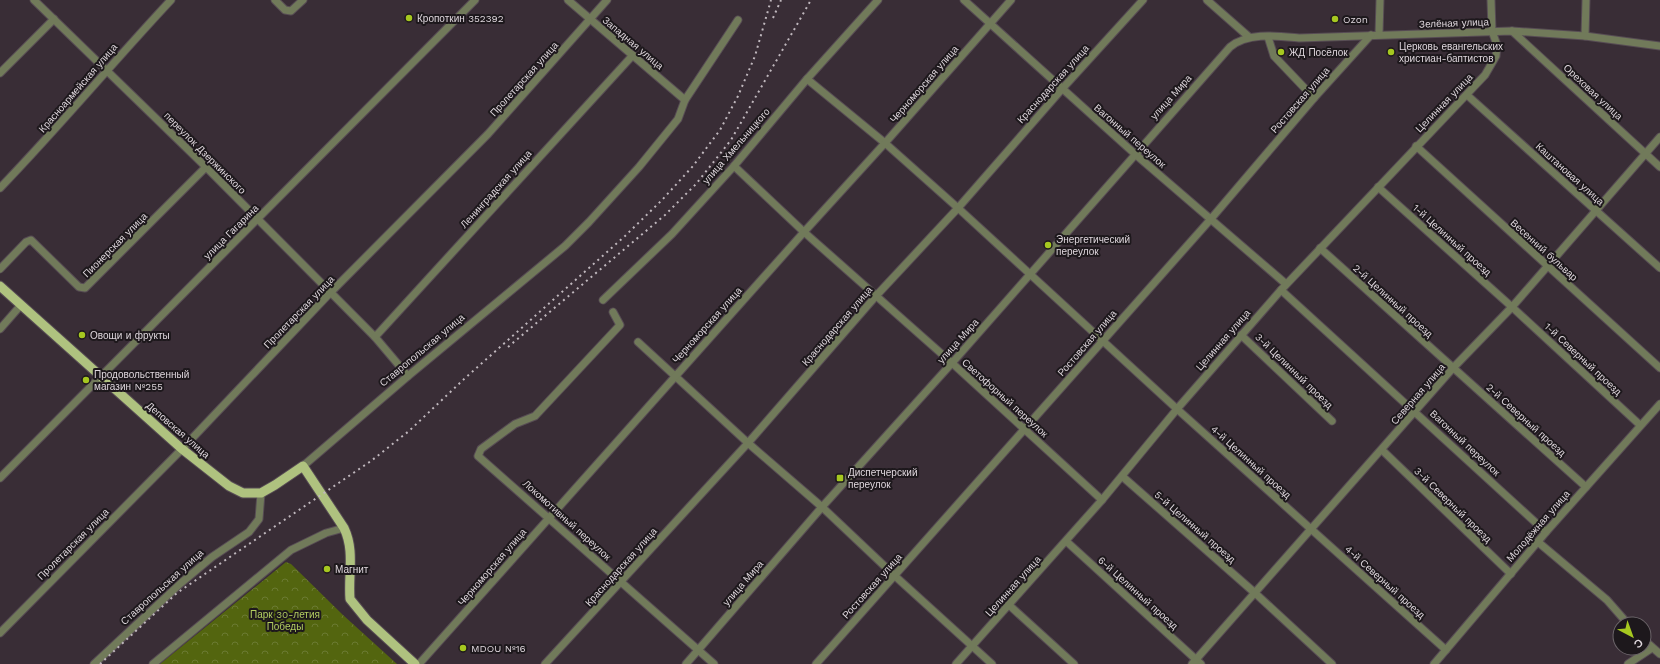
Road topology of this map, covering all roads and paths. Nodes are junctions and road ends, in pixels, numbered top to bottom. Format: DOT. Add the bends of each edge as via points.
graph roads {
  1 [pos="34,0"];
  2 [pos="171,0"];
  3 [pos="275,0"];
  4 [pos="303,0"];
  5 [pos="475,0"];
  6 [pos="568,0"];
  7 [pos="607,0"];
  8 [pos="878,0"];
  9 [pos="964,0"];
  10 [pos="1011,0"];
  11 [pos="1143,0"];
  12 [pos="1207,0"];
  13 [pos="1380,0"];
  14 [pos="1491,0"];
  15 [pos="1586,0"];
  16 [pos="54,19"];
  17 [pos="591,20"];
  18 [pos="738,20"];
  19 [pos="990,24"];
  20 [pos="1492,31"];
  21 [pos="1512,31"];
  22 [pos="1379,34"];
  23 [pos="1371,35"];
  24 [pos="1585,36"];
  25 [pos="1249,37"];
  26 [pos="1268,37"];
  27 [pos="1660,46"];
  28 [pos="633,55"];
  29 [pos="106,70"];
  30 [pos="0,74"];
  31 [pos="807,79"];
  32 [pos="1062,89"];
  33 [pos="1467,95"];
  34 [pos="1314,98"];
  35 [pos="685,100"];
  36 [pos="1660,137"];
  37 [pos="885,143"];
  38 [pos="1416,146"];
  39 [pos="1135,154"];
  40 [pos="1645,154"];
  41 [pos="734,166"];
  42 [pos="206,167"];
  43 [pos="1660,167"];
  44 [pos="1378,187"];
  45 [pos="0,188"];
  46 [pos="958,208"];
  47 [pos="1596,211"];
  48 [pos="258,219"];
  49 [pos="1210,220"];
  50 [pos="804,232"];
  51 [pos="1320,248"];
  52 [pos="1547,266"];
  53 [pos="1660,268"];
  54 [pos="0,269"];
  55 [pos="1030,275"];
  56 [pos="1286,284"];
  57 [pos="0,286"];
  58 [pos="1281,290"];
  59 [pos="330,293"];
  60 [pos="875,297"];
  61 [pos="603,300"];
  62 [pos="21,305"];
  63 [pos="1512,307"];
  64 [pos="613,312"];
  65 [pos="0,329"];
  66 [pos="1242,335"];
  67 [pos="375,337"];
  68 [pos="1102,341"];
  69 [pos="638,342"];
  70 [pos="952,363"];
  71 [pos="1453,368"];
  72 [pos="1660,368"];
  73 [pos="102,376"];
  74 [pos="408,376"];
  75 [pos="675,377"];
  76 [pos="1660,404"];
  77 [pos="1177,409"];
  78 [pos="1416,412"];
  79 [pos="1332,421"];
  80 [pos="1640,425"];
  81 [pos="1024,430"];
  82 [pos="748,443"];
  83 [pos="182,449"];
  84 [pos="1382,450"];
  85 [pos="303,466"];
  86 [pos="1123,476"];
  87 [pos="0,478"];
  88 [pos="1586,488"];
  89 [pos="261,493"];
  90 [pos="1102,500"];
  91 [pos="822,507"];
  92 [pos="549,517"];
  93 [pos="344,528"];
  94 [pos="1311,529"];
  95 [pos="1546,532"];
  96 [pos="1066,541"];
  97 [pos="1538,542"];
  98 [pos="1511,574"];
  99 [pos="895,576"];
  100 [pos="622,582"];
  101 [pos="1255,593"];
  102 [pos="1009,606"];
  103 [pos="1621,616"];
  104 [pos="0,633"];
  105 [pos="972,647"];
  106 [pos="1652,648"];
  107 [pos="698,650"];
  108 [pos="1446,650"];
  109 [pos="1660,654"];
  110 [pos="1640,656"];
  111 [pos="1196,663"];
  112 [pos="94,664"];
  113 [pos="153,664"];
  114 [pos="415,664"];
  115 [pos="419,664"];
  116 [pos="545,664"];
  117 [pos="686,664"];
  118 [pos="714,664"];
  119 [pos="816,664"];
  120 [pos="956,664"];
  121 [pos="992,664"];
  122 [pos="1074,664"];
  123 [pos="1332,664"];
  124 [pos="1434,664"];
  125 [pos="1628,664"];
  1 -- 16 [label="street, переулок Дзержинского"];
  2 -- 29 [label="street, Красноармейская улица"];
  3 -- 4 [label="street" via="286,10 291,11"];
  5 -- 48 [label="street, улица Гагарина"];
  6 -- 17 [label="street, Западная улица"];
  7 -- 17 [label="street, Пролетарская улица"];
  8 -- 31 [label="street, улица Хмельницкого"];
  9 -- 19 [label="street, Вагонный переулок"];
  10 -- 19 [label="street, Черноморская улица"];
  11 -- 32 [label="street, Краснодарская улица"];
  12 -- 25 [label="street"];
  13 -- 22 [label="street"];
  14 -- 20 [label="street, Целинная улица"];
  15 -- 24 [label="street"];
  16 -- 29 [label="street, переулок Дзержинского"];
  16 -- 30 [label="street"];
  17 -- 28 [label="street, Западная улица"];
  17 -- 59 [label="street, Пролетарская улица" via="488,134"];
  18 -- 35 [label="street, Ставропольская улица"];
  19 -- 32 [label="street, Вагонный переулок"];
  19 -- 37 [label="street, Черноморская улица"];
  20 -- 21 [label="street, Зелёная улица"];
  20 -- 22 [label="street, Зелёная улица" via="1431,35"];
  20 -- 33 [label="street, Целинная улица" via="1497,45 1496,56 1485,75"];
  21 -- 24 [label="street, Зелёная улица"];
  21 -- 40 [label="street, Ореховая улица"];
  22 -- 23 [label="street, Зелёная улица"];
  23 -- 26 [label="street, Зелёная улица"];
  23 -- 34 [label="street, Ростовская улица"];
  24 -- 27 [label="street, Зелёная улица"];
  25 -- 26 [label="street, Зелёная улица"];
  25 -- 39 [label="street, улица Мира" via="1236,41 1230,47"];
  26 -- 34 [label="street" via="1274,56"];
  28 -- 35 [label="street, Западная улица"];
  28 -- 67 [label="street, Ленинградская улица"];
  29 -- 42 [label="street, переулок Дзержинского"];
  29 -- 45 [label="street, Красноармейская улица" via="41,146"];
  31 -- 37 [label="street"];
  31 -- 41 [label="street, улица Хмельницкого"];
  32 -- 39 [label="street, Вагонный переулок"];
  32 -- 46 [label="street, Краснодарская улица"];
  33 -- 38 [label="street, Целинная улица"];
  33 -- 47 [label="street, Каштановая улица"];
  34 -- 49 [label="street, Ростовская улица"];
  35 -- 74 [label="street, Ставропольская улица" via="678,119 587,224 562,248"];
  36 -- 40 [label="street, Северная улица"];
  37 -- 46 [label="street"];
  37 -- 50 [label="street, Черноморская улица"];
  38 -- 44 [label="street, Целинная улица"];
  38 -- 52 [label="street, Весенний бульвар"];
  39 -- 49 [label="street, Вагонный переулок"];
  39 -- 55 [label="street, улица Мира"];
  40 -- 43 [label="street, Ореховая улица"];
  40 -- 47 [label="street, Северная улица"];
  41 -- 50 [label="street, Светофорный переулок"];
  41 -- 61 [label="street, улица Хмельницкого" via="672,234"];
  42 -- 48 [label="street, переулок Дзержинского"];
  42 -- 54 [label="street, Пионерская улица" via="84,288 31,240"];
  44 -- 51 [label="street, Целинная улица"];
  44 -- 63 [label="street, 1-й Целинный проезд"];
  46 -- 55 [label="street"];
  46 -- 60 [label="street, Краснодарская улица"];
  47 -- 52 [label="street, Северная улица"];
  47 -- 53 [label="street, Каштановая улица"];
  48 -- 59 [label="street, переулок Дзержинского"];
  48 -- 73 [label="street, улица Гагарина"];
  49 -- 56 [label="street, Вагонный переулок"];
  49 -- 68 [label="street, Ростовская улица"];
  50 -- 60 [label="street, Светофорный переулок"];
  50 -- 75 [label="street, Черноморская улица"];
  51 -- 56 [label="street, Целинная улица"];
  51 -- 71 [label="street, 2-й Целинный проезд"];
  52 -- 63 [label="street, Северная улица"];
  52 -- 72 [label="street, Весенний бульвар"];
  55 -- 68 [label="street"];
  55 -- 70 [label="street, улица Мира"];
  56 -- 58 [label="street, Целинная улица"];
  57 -- 62 [label="main road, Деповская улица"];
  58 -- 66 [label="street, Целинная улица"];
  58 -- 78 [label="street, Вагонный переулок"];
  59 -- 67 [label="street, переулок Дзержинского"];
  59 -- 83 [label="street, Пролетарская улица"];
  60 -- 70 [label="street, Светофорный переулок"];
  60 -- 82 [label="street, Краснодарская улица"];
  62 -- 65 [label="street"];
  62 -- 73 [label="main road, Деповская улица"];
  63 -- 71 [label="street, Северная улица"];
  63 -- 80 [label="street, 1-й Северный проезд"];
  64 -- 92 [label="street, Локомотивный переулок" via="620,325 535,416 515,424 481,449 478,456"];
  66 -- 77 [label="street, Целинная улица"];
  66 -- 79 [label="street, 3-й Целинный проезд"];
  67 -- 74 [label="street, переулок Дзержинского"];
  68 -- 77 [label="street"];
  68 -- 81 [label="street, Ростовская улица"];
  69 -- 75 [label="street"];
  70 -- 81 [label="street, Светофорный переулок"];
  70 -- 91 [label="street, улица Мира"];
  71 -- 78 [label="street, Северная улица"];
  71 -- 88 [label="street, 2-й Северный проезд"];
  73 -- 83 [label="main road, Деповская улица"];
  73 -- 87 [label="street, улица Гагарина"];
  74 -- 85 [label="street, Ставропольская улица"];
  75 -- 82 [label="street"];
  75 -- 92 [label="street, Черноморская улица"];
  76 -- 80 [label="street, Молодёжная улица"];
  77 -- 86 [label="street, Целинная улица"];
  77 -- 94 [label="street, 4-й Целинный проезд"];
  78 -- 84 [label="street, Северная улица"];
  78 -- 95 [label="street, Вагонный переулок"];
  80 -- 88 [label="street, Молодёжная улица"];
  81 -- 90 [label="street, Светофорный переулок"];
  81 -- 99 [label="street, Ростовская улица"];
  82 -- 91 [label="street"];
  82 -- 100 [label="street, Краснодарская улица"];
  83 -- 89 [label="main road, Деповская улица" via="229,486 243,493"];
  83 -- 104 [label="street, Пролетарская улица"];
  84 -- 94 [label="street, Северная улица"];
  84 -- 98 [label="street, 3-й Северный проезд"];
  85 -- 89 [label="main road, Ставропольская улица"];
  85 -- 93 [label="main road"];
  86 -- 90 [label="street, Целинная улица"];
  86 -- 101 [label="street, 5-й Целинный проезд"];
  88 -- 95 [label="street, Молодёжная улица"];
  89 -- 112 [label="street, Ставропольская улица" via="259,519 249,532 191,574"];
  90 -- 96 [label="street, Целинная улица"];
  91 -- 99 [label="street"];
  91 -- 107 [label="street, улица Мира"];
  92 -- 100 [label="street, Локомотивный переулок"];
  92 -- 115 [label="street, Черноморская улица"];
  93 -- 113 [label="street" via="326,533 291,550"];
  93 -- 114 [label="main road" via="351,549 350,599 367,620"];
  94 -- 101 [label="street, Северная улица"];
  94 -- 108 [label="street, 4-й Северный проезд"];
  95 -- 97 [label="street, Молодёжная улица"];
  96 -- 102 [label="street, Целинная улица"];
  96 -- 111 [label="street, 6-й Целинный проезд"];
  97 -- 98 [label="street, Молодёжная улица"];
  97 -- 103 [label="street" via="1607,600"];
  98 -- 108 [label="street, Молодёжная улица"];
  99 -- 105 [label="street"];
  99 -- 119 [label="street, Ростовская улица"];
  100 -- 107 [label="street, Локомотивный переулок"];
  100 -- 116 [label="street, Краснодарская улица"];
  101 -- 111 [label="street, Северная улица"];
  101 -- 123 [label="street, 5-й Целинный проезд"];
  102 -- 105 [label="street, Целинная улица"];
  102 -- 122 [label="street"];
  105 -- 120 [label="street, Целинная улица"];
  105 -- 121 [label="street"];
  106 -- 109 [label="street"];
  107 -- 117 [label="street, улица Мира"];
  107 -- 118 [label="street, Локомотивный переулок"];
  108 -- 124 [label="street, Молодёжная улица"];
  110 -- 125 [label="street"];
}
